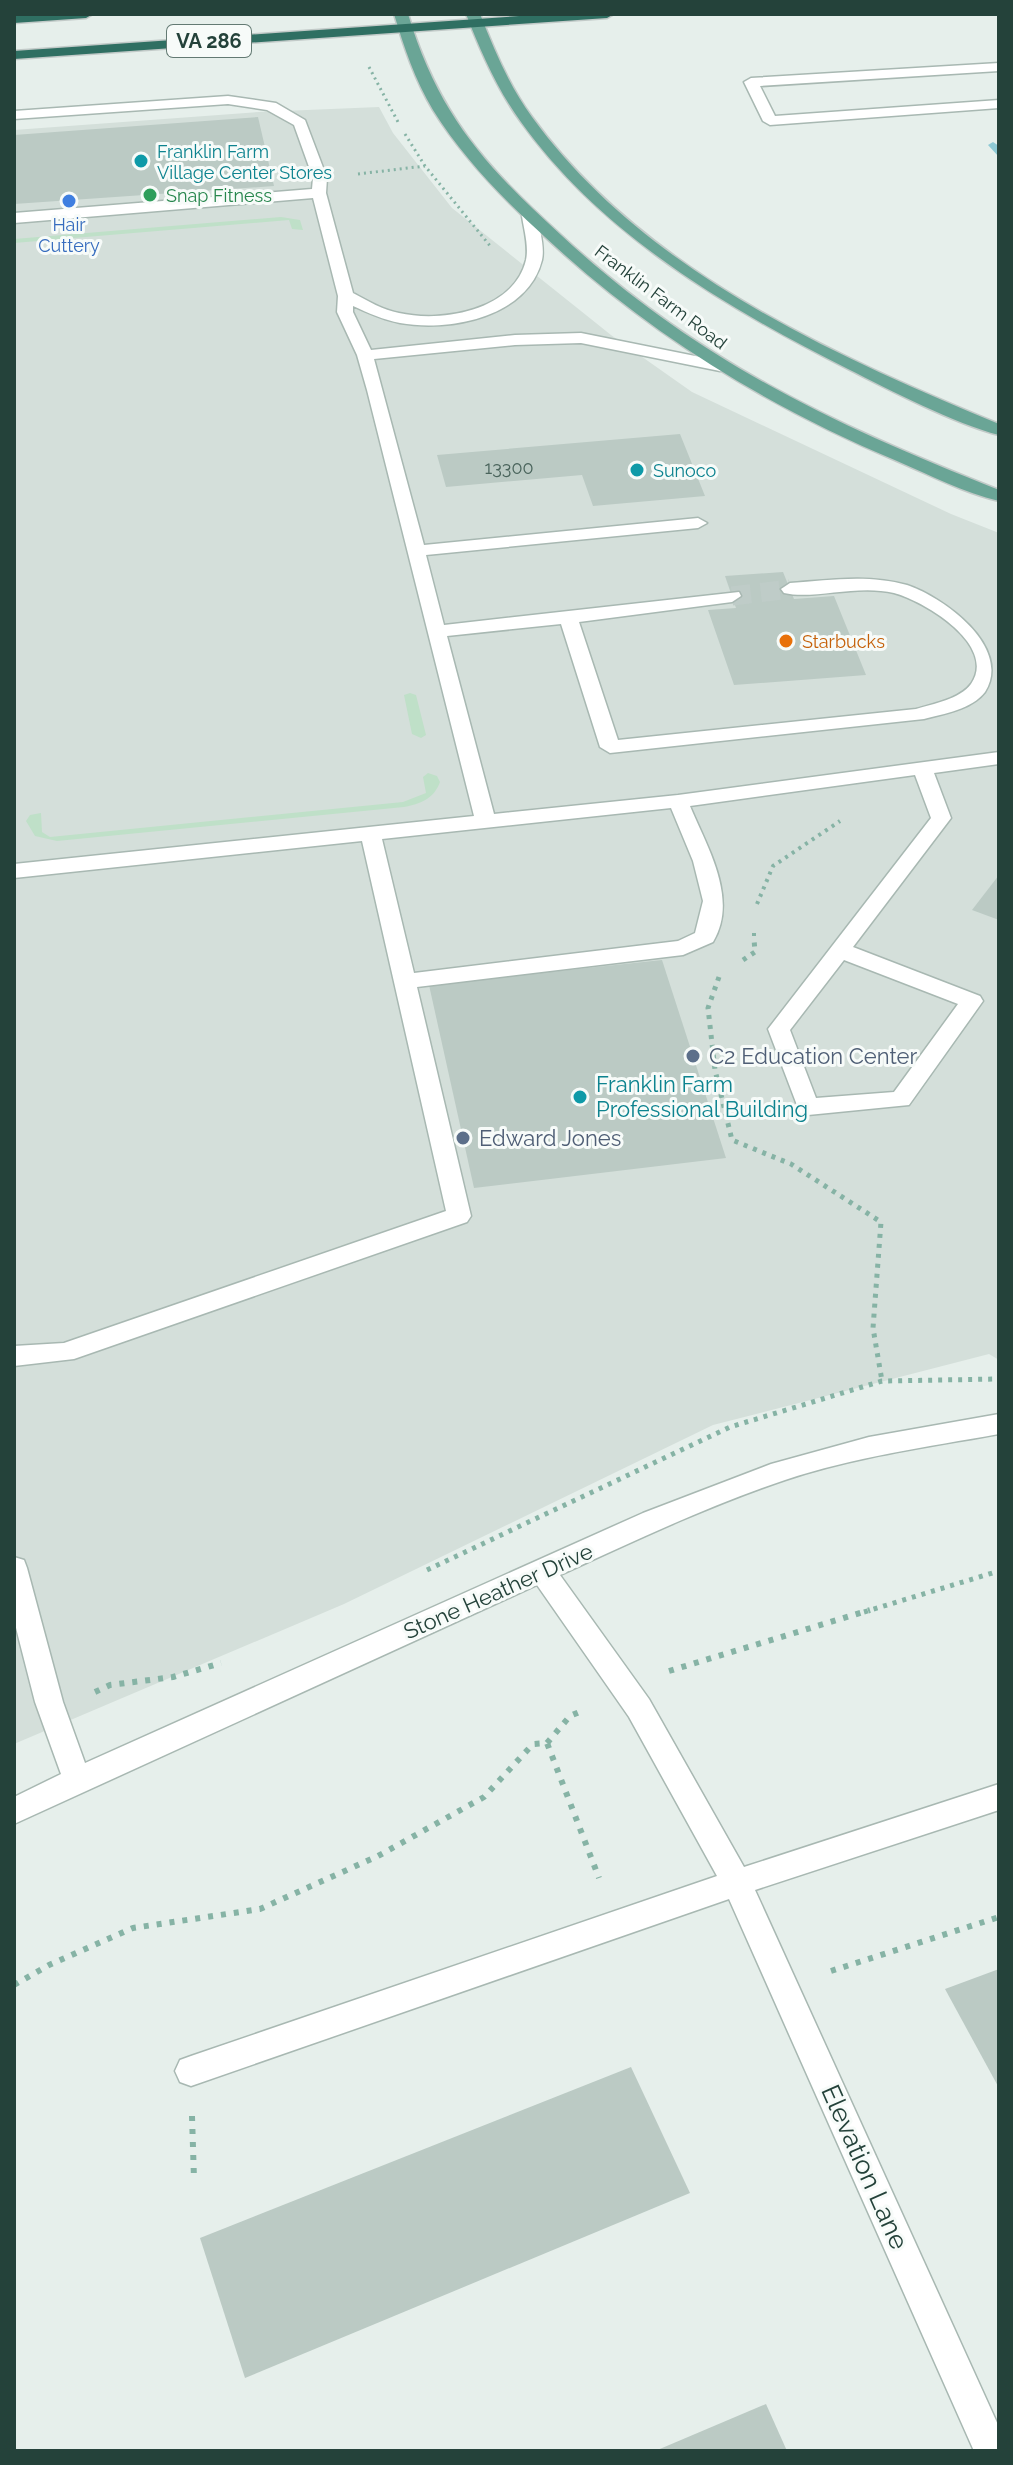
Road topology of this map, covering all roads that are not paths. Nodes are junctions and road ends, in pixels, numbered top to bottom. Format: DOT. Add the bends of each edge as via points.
graph roads {
  1 [pos="86,14"];
  2 [pos="607,14"];
  3 [pos="474,18"];
  4 [pos="14,19"];
  5 [pos="403,21"];
  6 [pos="14,55"];
  7 [pos="999,67"];
  8 [pos="990,90"];
  9 [pos="14,115"];
  10 [pos="319,186"];
  11 [pos="530,216"];
  12 [pos="14,218"];
  13 [pos="346,296"];
  14 [pos="365,355"];
  15 [pos="720,366"];
  16 [pos="999,430"];
  17 [pos="999,496"];
  18 [pos="698,523"];
  19 [pos="417,551"];
  20 [pos="790,589"];
  21 [pos="732,596"];
  22 [pos="568,618"];
  23 [pos="438,631"];
  24 [pos="999,758"];
  25 [pos="923,770"];
  26 [pos="678,801"];
  27 [pos="485,820"];
  28 [pos="370,832"];
  29 [pos="14,871"];
  30 [pos="839,950"];
  31 [pos="406,981"];
  32 [pos="14,1356"];
  33 [pos="999,1424"];
  34 [pos="14,1568"];
  35 [pos="543,1572"];
  36 [pos="77,1780"];
  37 [pos="999,1797"];
  38 [pos="14,1811"];
  39 [pos="737,1883"];
  40 [pos="191,2071"];
  41 [pos="992,2451"];
  1 -- 4 [label="highway"];
  2 -- 3 [label="highway, VA 286"];
  3 -- 5 [label="highway, VA 286"];
  3 -- 16 [label="main road, Franklin Farm Road" via="529,124 623,222 679,264 827,353"];
  5 -- 6 [label="highway, VA 286"];
  5 -- 11 [label="main road, Franklin Farm Road" via="418,71 440,114"];
  7 -- 8 [label="street"];
  8 -- 8 [label="street" via="751,82 770,121"];
  9 -- 10 [label="street" via="228,100 271,106 300,123"];
  10 -- 12 [label="street"];
  10 -- 13 [label="street"];
  11 -- 13 [label="street" via="534,259 521,284 500,304 470,316 433,321 381,314"];
  11 -- 15 [label="main road, Franklin Farm Road" via="647,316"];
  13 -- 14 [label="street" via="345,312"];
  14 -- 15 [label="street" via="581,338"];
  14 -- 19 [label="street"];
  15 -- 17 [label="main road, Franklin Farm Road" via="901,457"];
  18 -- 19 [label="street"];
  19 -- 23 [label="street"];
  20 -- 22 [label="street" via="868,583 926,598 951,611 980,638 989,654 990,672 979,688 954,704 917,715 610,747"];
  21 -- 22 [label="street"];
  22 -- 23 [label="street"];
  23 -- 27 [label="street"];
  24 -- 25 [label="street"];
  25 -- 26 [label="street"];
  25 -- 30 [label="street" via="941,818"];
  26 -- 27 [label="street"];
  26 -- 31 [label="street" via="714,901 705,937 683,948"];
  27 -- 28 [label="street"];
  28 -- 29 [label="street"];
  28 -- 31 [label="street"];
  30 -- 30 [label="street" via="779,1029 808,1107 901,1099 972,1001"];
  31 -- 32 [label="street" via="459,1216 65,1352"];
  33 -- 35 [label="street, Stone Heather Drive" via="869,1447 780,1471 652,1521"];
  34 -- 36 [label="street" via="49,1702"];
  35 -- 36 [label="street, Stone Heather Drive"];
  35 -- 39 [label="street, Elevation Lane" via="629,1693"];
  36 -- 38 [label="street, Stone Heather Drive"];
  37 -- 39 [label="street"];
  39 -- 40 [label="street"];
  39 -- 41 [label="street, Elevation Lane"];
}
